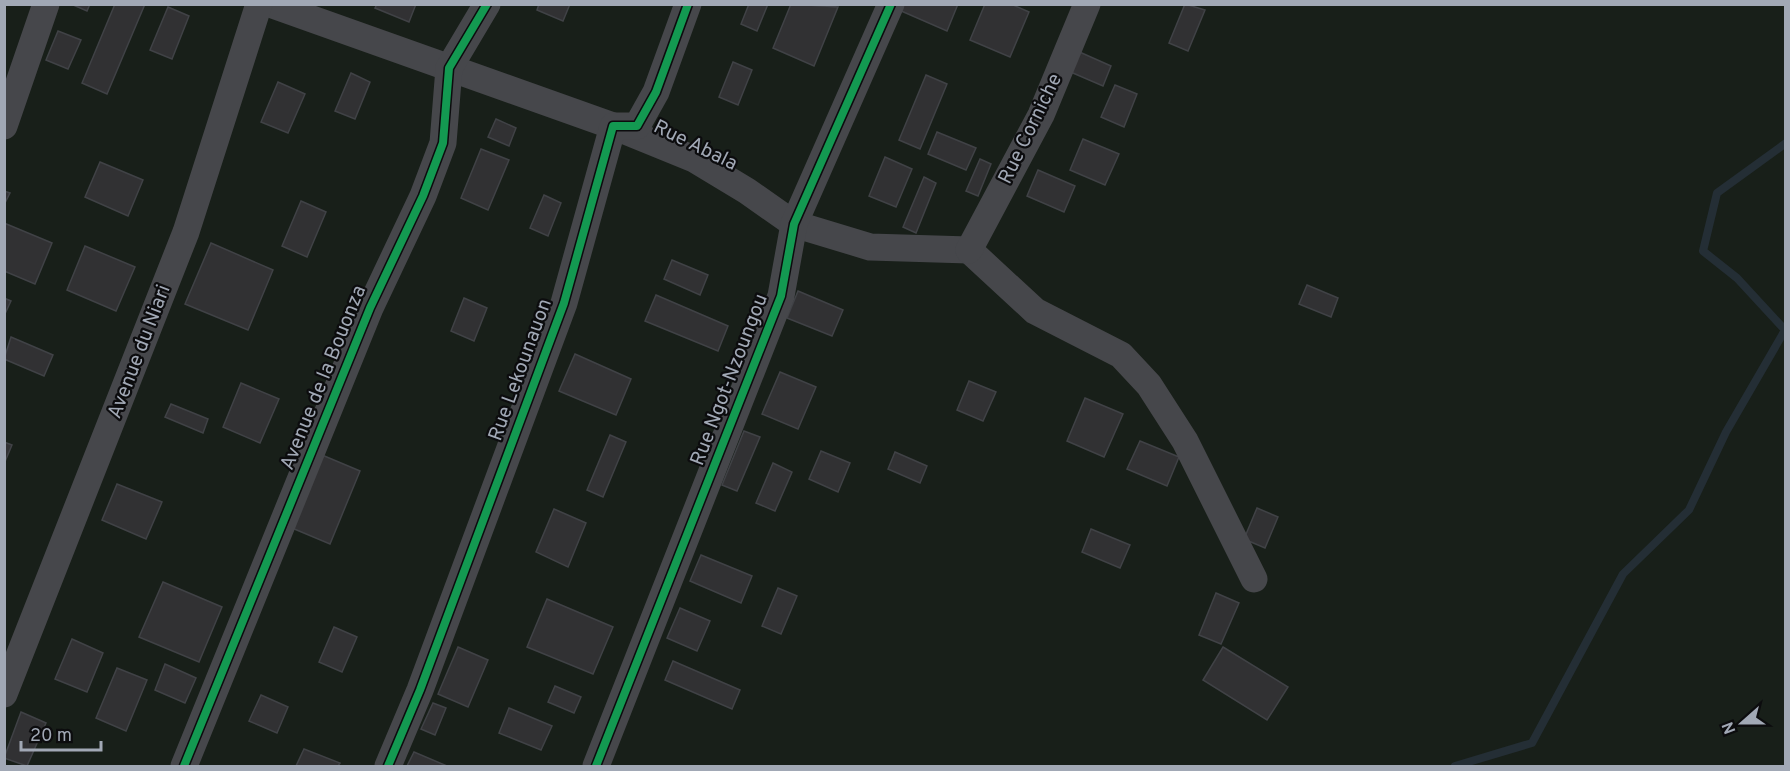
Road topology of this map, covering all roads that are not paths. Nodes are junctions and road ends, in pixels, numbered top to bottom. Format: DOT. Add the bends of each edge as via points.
graph roads {
  1 [pos="46,4"];
  2 [pos="259,4"];
  3 [pos="270,4"];
  4 [pos="487,4"];
  5 [pos="688,4"];
  6 [pos="891,4"];
  7 [pos="1087,4"];
  8 [pos="450,68"];
  9 [pos="4,126"];
  10 [pos="613,126"];
  11 [pos="794,224"];
  12 [pos="969,250"];
  13 [pos="1254,579"];
  14 [pos="4,694"];
  15 [pos="184,766"];
  16 [pos="388,766"];
  17 [pos="596,766"];
  1 -- 9 [label="street"];
  2 -- 14 [label="street, Avenue du Niari" via="186,232"];
  3 -- 8 [label="street, Rue Abala"];
  4 -- 8 [label="street, Avenue de la Bouonza"];
  5 -- 10 [label="street" via="656,92 637,126"];
  6 -- 11 [label="street, Rue Ngot-Nzoungou"];
  7 -- 12 [label="street, Rue Corniche" via="1041,115"];
  8 -- 10 [label="street, Rue Abala"];
  8 -- 15 [label="street, Avenue de la Bouonza" via="443,143 428,185 370,308"];
  10 -- 11 [label="street, Rue Abala" via="694,159"];
  10 -- 16 [label="street, Rue Lekounauon" via="564,303"];
  11 -- 12 [label="street, Rue Abala" via="870,247"];
  11 -- 17 [label="street, Rue Ngot-Nzoungou" via="781,296"];
  12 -- 13 [label="street" via="1035,311 1121,355 1149,385 1185,441"];
}
